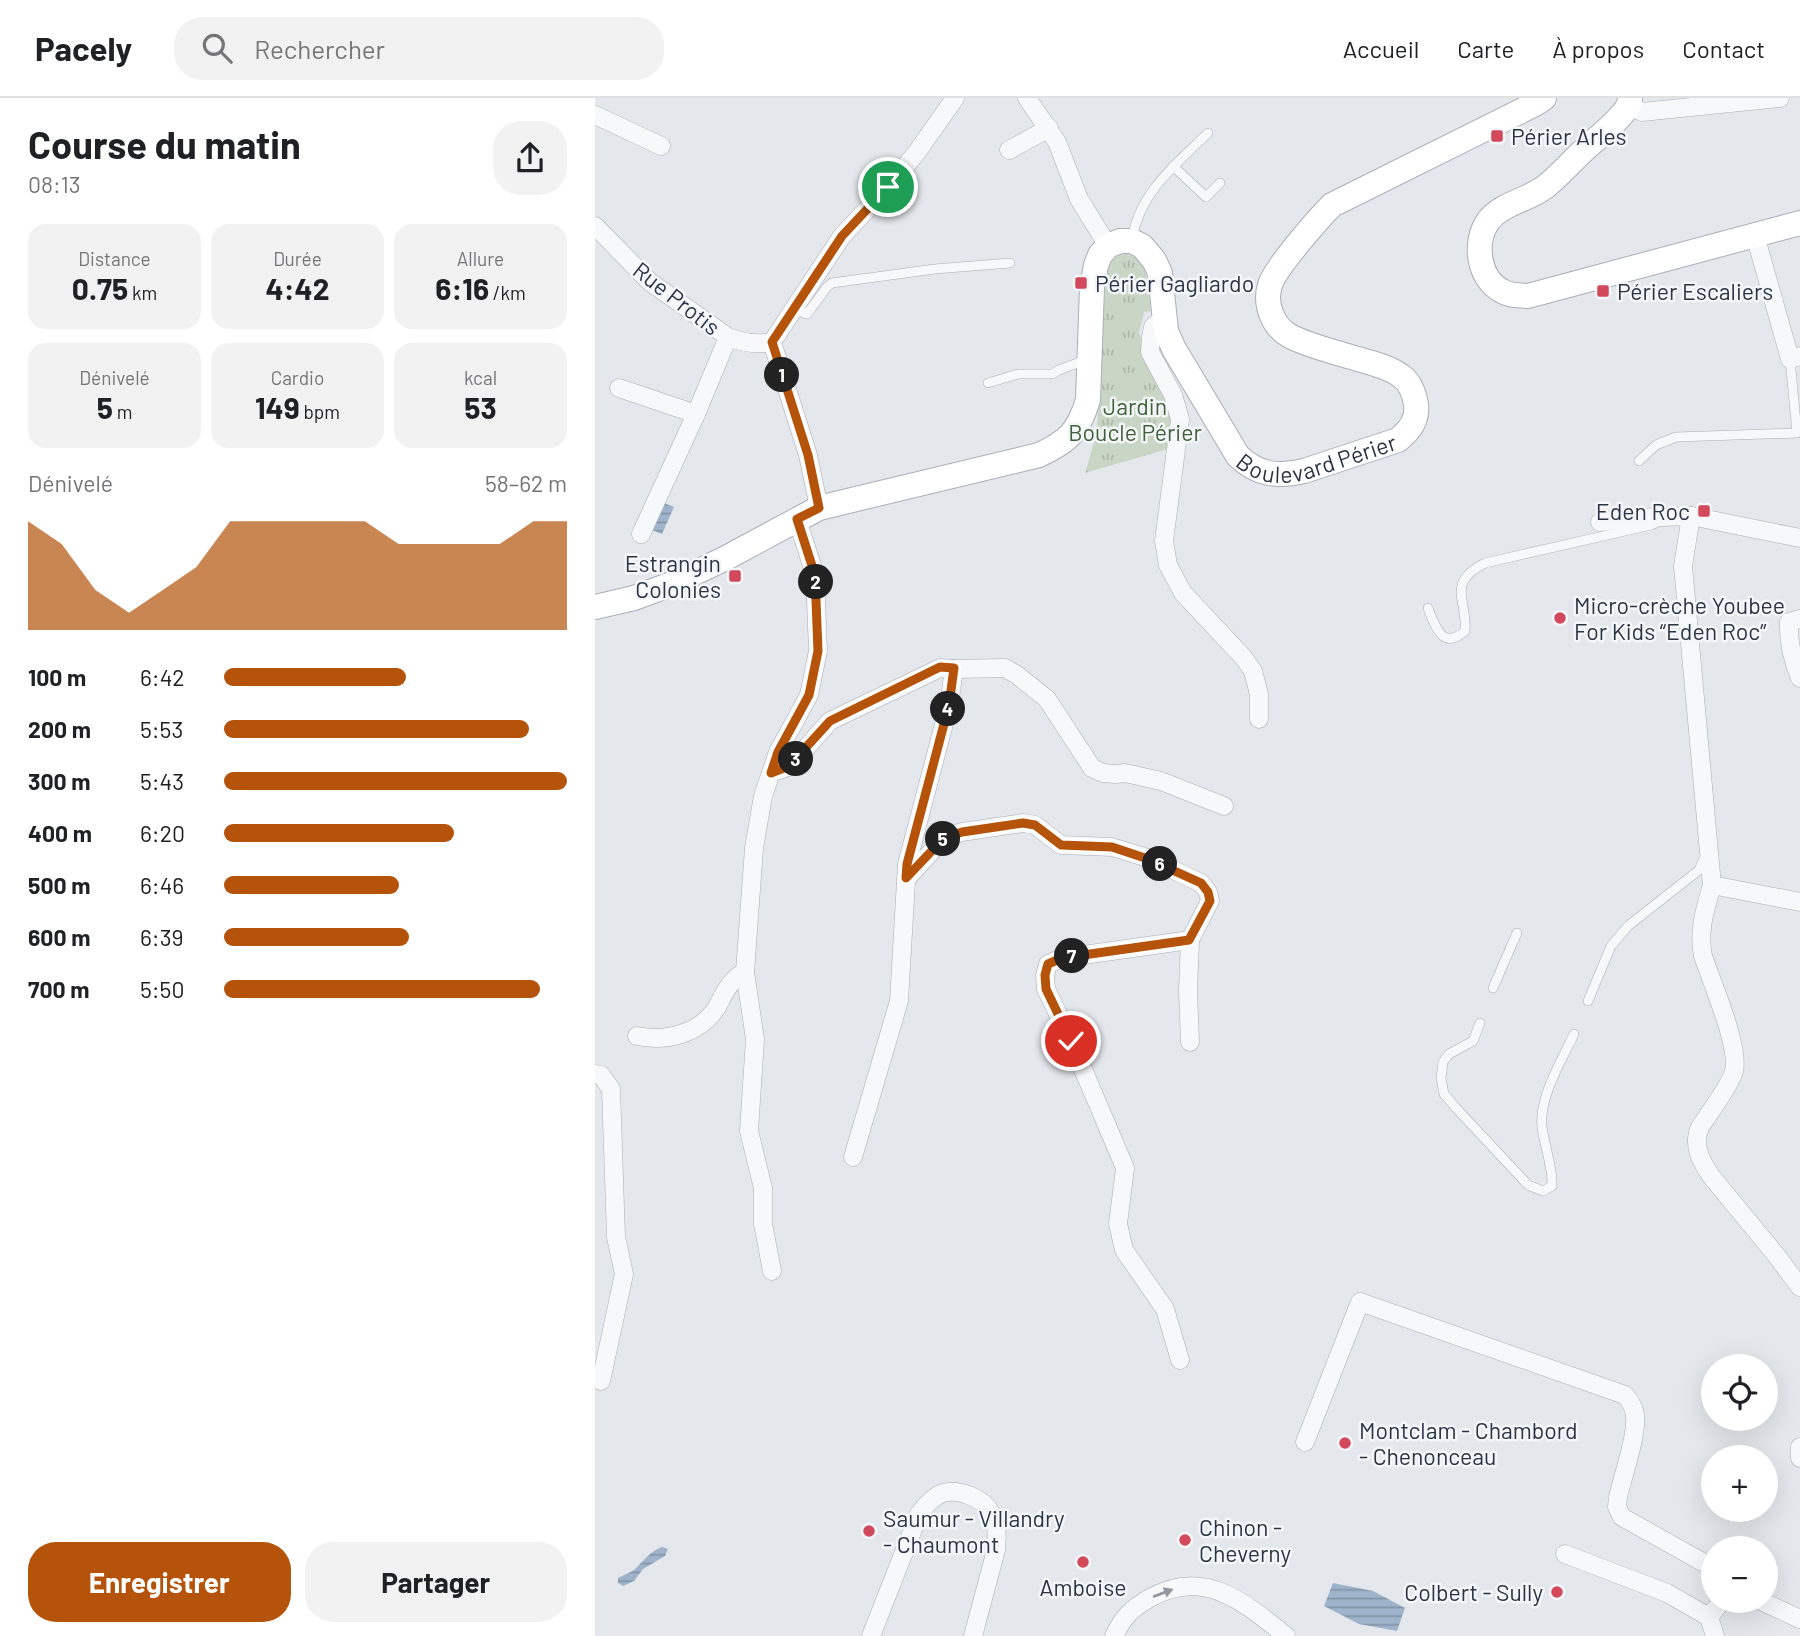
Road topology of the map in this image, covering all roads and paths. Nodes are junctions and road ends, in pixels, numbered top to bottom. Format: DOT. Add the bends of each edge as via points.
graph roads {
  1 [pos="955,98"];
  2 [pos="1027,98"];
  3 [pos="1544,98"];
  4 [pos="1780,98"];
  5 [pos="1629,102"];
  6 [pos="595,115"];
  7 [pos="1049,128"];
  8 [pos="1208,133"];
  9 [pos="661,146"];
  10 [pos="1009,150"];
  11 [pos="1173,166"];
  12 [pos="1220,183"];
  13 [pos="1800,223"];
  14 [pos="595,226"];
  15 [pos="1755,235"];
  16 [pos="1120,243"];
  17 [pos="1010,263"];
  18 [pos="794,309"];
  19 [pos="1165,317"];
  20 [pos="728,337"];
  21 [pos="772,342"];
  22 [pos="1795,357"];
  23 [pos="1089,359"];
  24 [pos="988,383"];
  25 [pos="619,388"];
  26 [pos="697,414"];
  27 [pos="1639,461"];
  28 [pos="808,513"];
  29 [pos="1667,516"];
  30 [pos="1691,516"];
  31 [pos="1600,522"];
  32 [pos="641,534"];
  33 [pos="1800,538"];
  34 [pos="595,607"];
  35 [pos="1428,608"];
  36 [pos="1800,619"];
  37 [pos="954,668"];
  38 [pos="1800,678"];
  39 [pos="1259,719"];
  40 [pos="771,773"];
  41 [pos="1224,806"];
  42 [pos="1710,846"];
  43 [pos="906,878"];
  44 [pos="1712,885"];
  45 [pos="1800,902"];
  46 [pos="1517,933"];
  47 [pos="1189,940"];
  48 [pos="745,972"];
  49 [pos="1493,988"];
  50 [pos="1588,1001"];
  51 [pos="1480,1023"];
  52 [pos="1574,1034"];
  53 [pos="637,1036"];
  54 [pos="1189,1042"];
  55 [pos="595,1074"];
  56 [pos="853,1157"];
  57 [pos="772,1271"];
  58 [pos="1800,1287"];
  59 [pos="1180,1360"];
  60 [pos="601,1381"];
  61 [pos="1305,1442"];
  62 [pos="1800,1447"];
  63 [pos="1800,1458"];
  64 [pos="1565,1554"];
  65 [pos="1701,1561"];
  66 [pos="1778,1609"];
  67 [pos="1712,1613"];
  68 [pos="1709,1617"];
  69 [pos="1800,1619"];
  70 [pos="871,1636"];
  71 [pos="973,1636"];
  72 [pos="1114,1636"];
  73 [pos="1286,1636"];
  74 [pos="1715,1636"];
  1 -- 18 [label="street" via="917,152 842,236"];
  2 -- 7 [label="street"];
  3 -- 19 [label="street, Boulevard Périer" via="1332,205 1270,285 1269,309 1289,336 1388,369 1411,386 1416,409 1413,423 1398,440 1290,474 1272,475 1246,464 1174,349"];
  4 -- 5 [label="street" via="1642,112"];
  5 -- 15 [label="street" via="1544,188 1497,212 1488,222 1482,232 1481,261 1493,284 1511,295 1528,296"];
  6 -- 9 [label="street"];
  7 -- 10 [label="street"];
  7 -- 16 [label="street" via="1079,199"];
  8 -- 11 [label="lane"];
  11 -- 12 [label="lane" via="1206,197"];
  11 -- 16 [label="lane" via="1146,199"];
  13 -- 15 [label="street"];
  14 -- 20 [label="street, Rue Protis" via="650,282"];
  15 -- 22 [label="street"];
  16 -- 19 [label="street, Boulevard Périer" via="1142,246 1150,254 1160,273"];
  16 -- 23 [label="street" via="1100,255 1096,265"];
  17 -- 18 [label="lane" via="832,283 807,314"];
  18 -- 21 [label="street"];
  19 -- 39 [label="street" via="1153,327 1150,352 1180,419 1164,541 1168,565 1183,593 1253,671"];
  20 -- 21 [label="street, Rue Protis"];
  20 -- 26 [label="street"];
  21 -- 28 [label="street" via="808,455"];
  22 -- 27 [label="lane" via="1797,433 1676,437 1656,445"];
  23 -- 24 [label="lane" via="1052,374 1018,373"];
  23 -- 28 [label="street" via="1088,400 1075,431 1059,446 1039,455"];
  25 -- 26 [label="street"];
  26 -- 32 [label="street"];
  28 -- 34 [label="street" via="669,585"];
  28 -- 40 [label="street" via="818,651 809,695"];
  29 -- 30 [label="street"];
  29 -- 31 [label="street"];
  29 -- 35 [label="lane" via="1651,525 1473,569 1461,589 1466,621 1459,636 1444,638"];
  30 -- 33 [label="street"];
  30 -- 42 [label="street" via="1683,566"];
  36 -- 38 [label="street" via="1789,622"];
  37 -- 40 [label="street" via="940,667 830,721 789,766"];
  37 -- 41 [label="street" via="1005,667 1017,675 1047,699 1092,768 1161,781"];
  37 -- 43 [label="street"];
  40 -- 48 [label="street" via="754,848"];
  42 -- 44 [label="street"];
  42 -- 50 [label="lane" via="1699,870 1628,926 1611,946"];
  43 -- 47 [label="street" via="944,838 1023,823 1035,825 1061,845 1112,847 1201,883 1210,901"];
  43 -- 56 [label="street" via="899,1001"];
  44 -- 45 [label="street"];
  44 -- 58 [label="street" via="1700,943 1736,1059 1733,1075 1696,1135 1696,1147 1702,1164"];
  46 -- 49 [label="lane"];
  47 -- 54 [label="street"];
  47 -- 59 [label="street" via="1062,958 1048,964 1045,975 1046,989 1125,1168 1118,1224 1124,1250 1165,1309"];
  48 -- 53 [label="street" via="725,991 709,1017 690,1031 676,1036"];
  48 -- 57 [label="street" via="755,1039 749,1131 763,1188 763,1224"];
  51 -- 52 [label="lane" via="1473,1041 1443,1062 1444,1094 1528,1185 1543,1191 1552,1186 1542,1127 1545,1098"];
  55 -- 60 [label="street" via="611,1089 616,1237 624,1274"];
  61 -- 65 [label="street" via="1360,1302 1625,1395 1635,1415 1618,1497 1622,1517"];
  62 -- 63 [label="street"];
  64 -- 68 [label="street" via="1667,1593"];
  66 -- 69 [label="street"];
  67 -- 68 [label="street"];
  68 -- 74 [label="street"];
  70 -- 71 [label="street" via="919,1514 929,1501 953,1492 982,1501 995,1524 996,1550"];
  72 -- 73 [label="street, one-way" via="1133,1607 1184,1586 1204,1587 1247,1604"];
}
